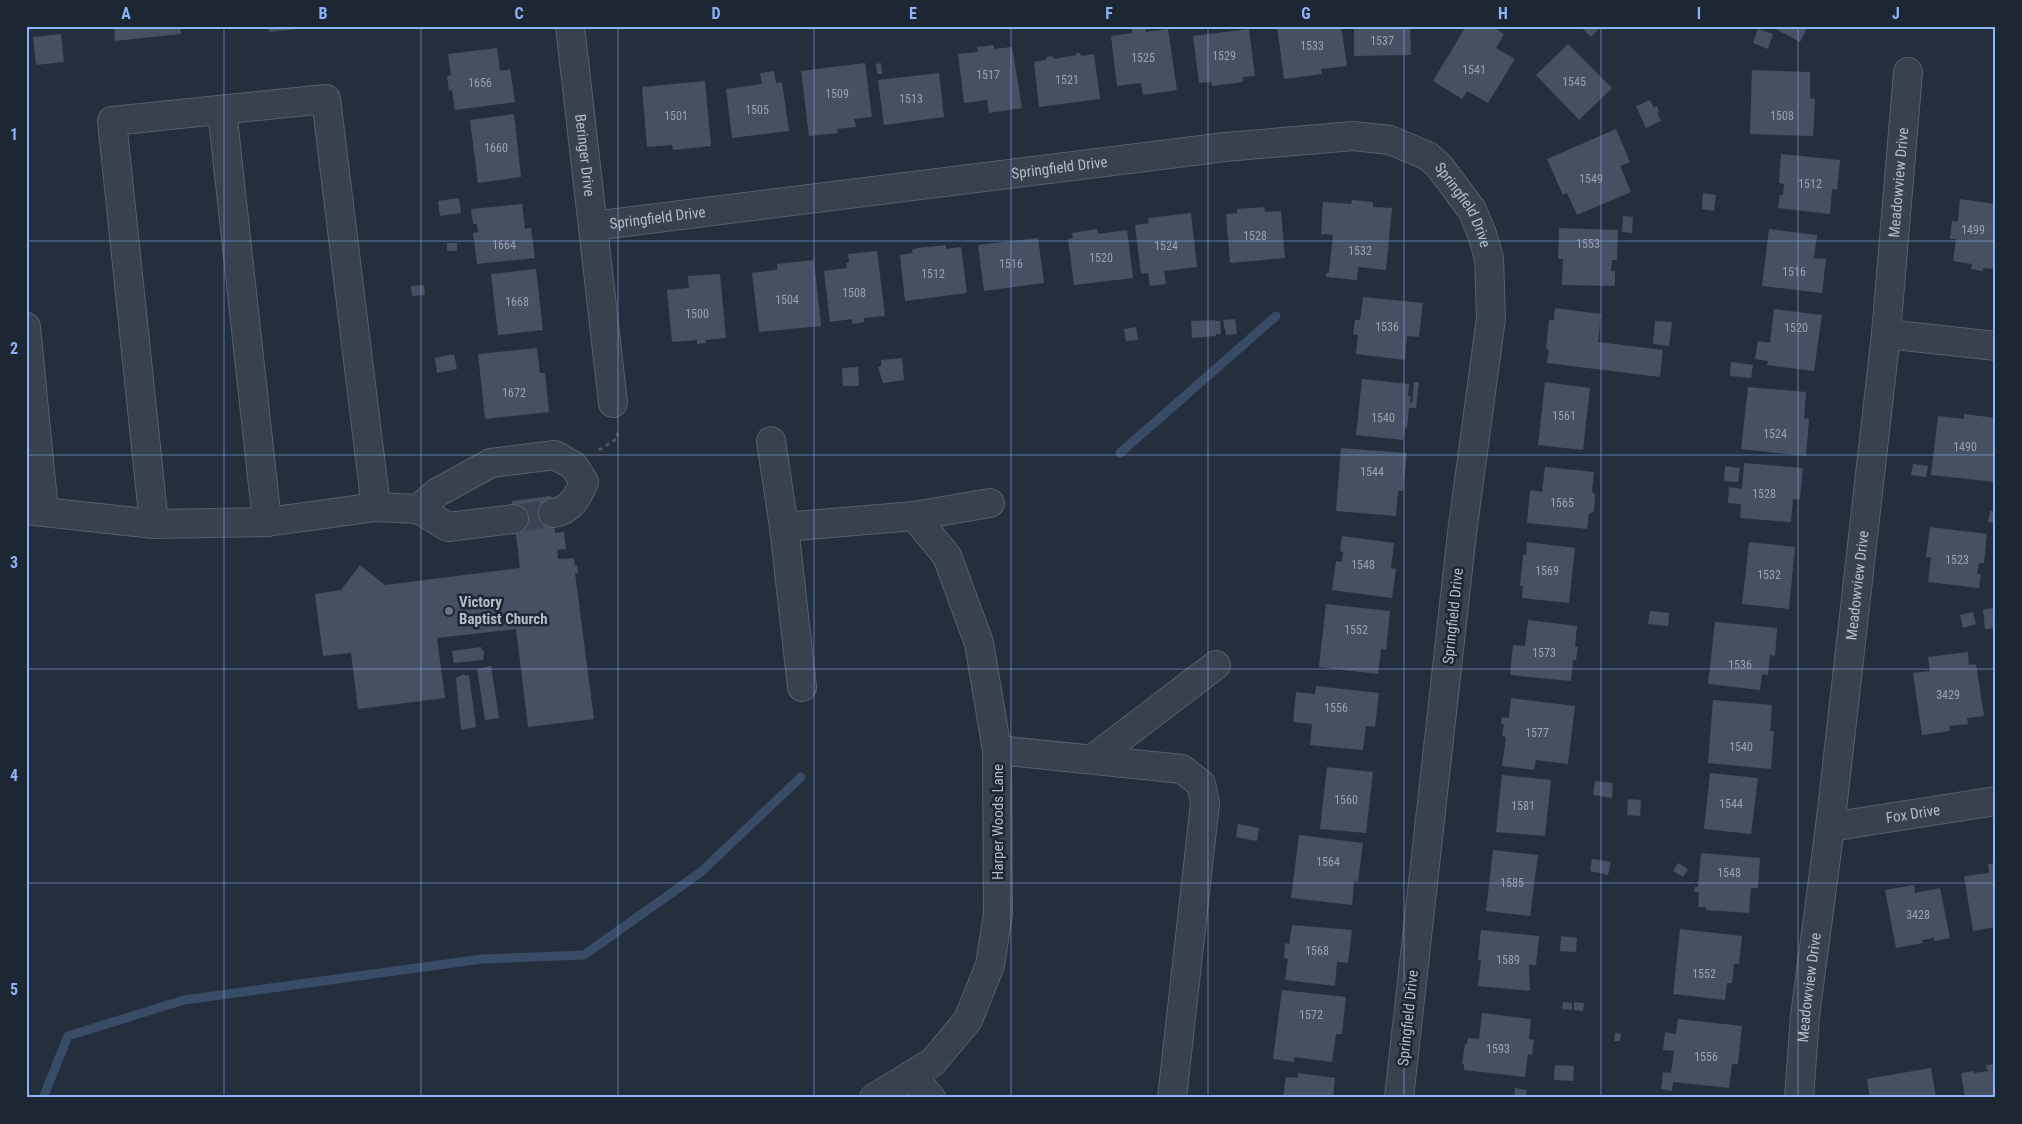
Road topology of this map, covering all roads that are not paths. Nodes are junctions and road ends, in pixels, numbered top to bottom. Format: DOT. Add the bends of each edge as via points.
graph roads {
  1 [pos="570,26"];
  2 [pos="1908,72"];
  3 [pos="222,110"];
  4 [pos="593,226"];
  5 [pos="26,327"];
  6 [pos="1886,334"];
  7 [pos="1996,346"];
  8 [pos="613,403"];
  9 [pos="771,440"];
  10 [pos="990,503"];
  11 [pos="376,507"];
  12 [pos="418,509"];
  13 [pos="35,511"];
  14 [pos="553,513"];
  15 [pos="914,516"];
  16 [pos="514,519"];
  17 [pos="267,522"];
  18 [pos="154,524"];
  19 [pos="784,527"];
  20 [pos="1216,665"];
  21 [pos="802,687"];
  22 [pos="998,750"];
  23 [pos="1094,758"];
  24 [pos="1996,801"];
  25 [pos="1830,827"];
  26 [pos="911,1075"];
  27 [pos="874,1098"];
  28 [pos="932,1098"];
  29 [pos="1172,1098"];
  30 [pos="1399,1098"];
  31 [pos="1799,1098"];
  1 -- 4 [label="street, Beringer Drive"];
  2 -- 6 [label="street, Meadowview Drive"];
  3 -- 11 [label="street" via="326,99"];
  3 -- 17 [label="street"];
  3 -- 18 [label="street" via="112,121"];
  4 -- 8 [label="street, Beringer Drive"];
  4 -- 30 [label="street, Springfield Drive" via="1225,147 1353,136 1390,140 1428,156 1440,167 1472,210 1482,234 1489,258 1491,318 1462,533"];
  5 -- 13 [label="street"];
  6 -- 7 [label="street"];
  6 -- 25 [label="street, Meadowview Drive"];
  9 -- 19 [label="street"];
  10 -- 15 [label="street"];
  11 -- 12 [label="street"];
  11 -- 17 [label="street"];
  12 -- 14 [label="street" via="438,492 491,464 555,455 574,466 584,482 579,496 564,512"];
  12 -- 16 [label="street" via="448,527"];
  13 -- 18 [label="street"];
  15 -- 19 [label="street"];
  15 -- 22 [label="street, Harper Woods Lane" via="947,556 979,643"];
  17 -- 18 [label="street"];
  19 -- 21 [label="street"];
  20 -- 23 [label="street"];
  22 -- 23 [label="street"];
  22 -- 26 [label="street, Harper Woods Lane" via="998,914 990,965 968,1020 933,1062"];
  23 -- 29 [label="street" via="1182,769 1201,784 1204,803"];
  24 -- 25 [label="street, Fox Drive"];
  25 -- 31 [label="street, Meadowview Drive" via="1805,1016"];
  26 -- 27 [label="street, Harper Woods Lane"];
  26 -- 28 [label="street"];
}
